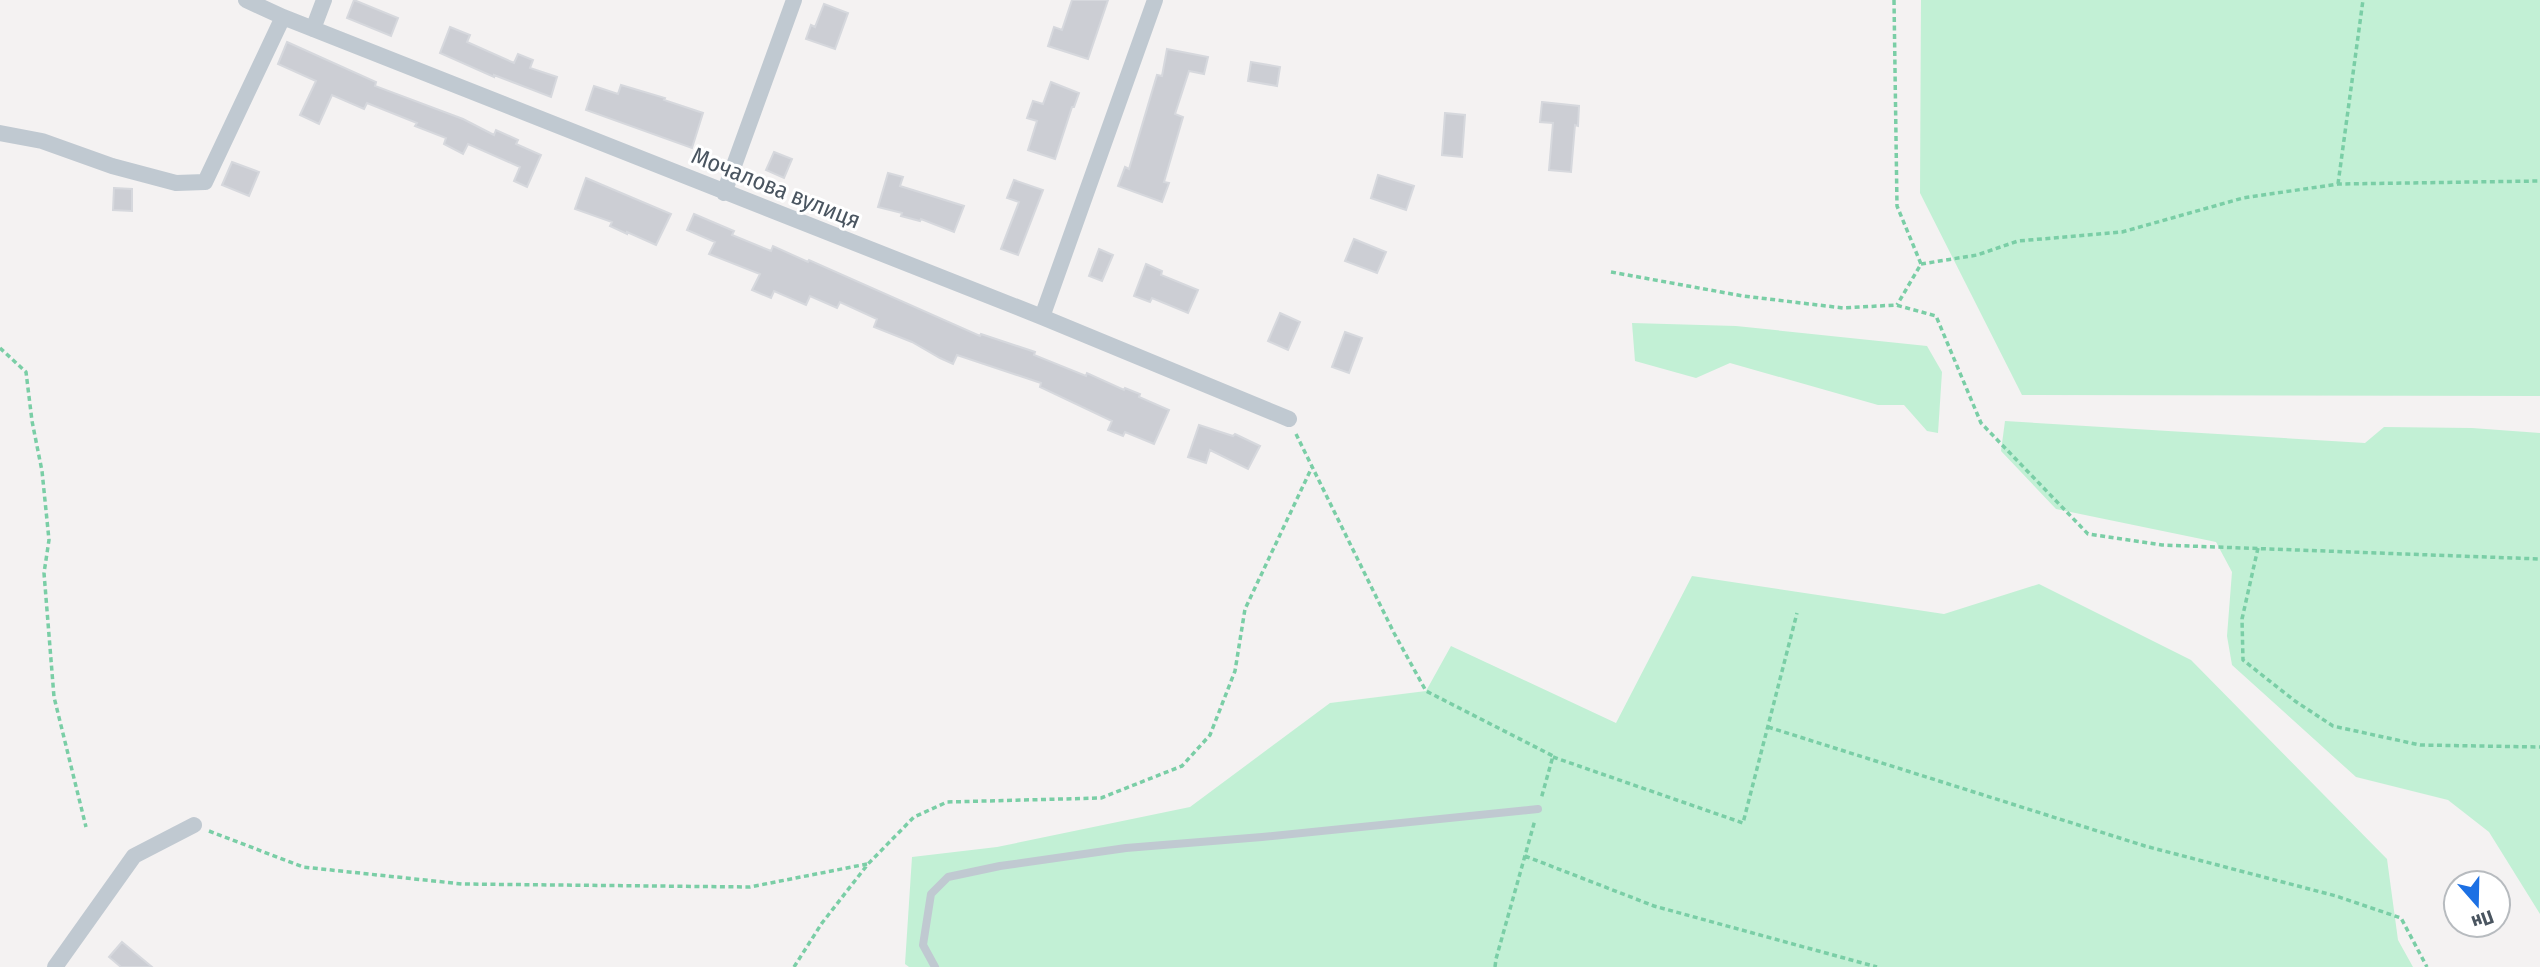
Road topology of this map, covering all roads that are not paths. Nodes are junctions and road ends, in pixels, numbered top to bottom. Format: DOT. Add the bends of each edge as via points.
graph roads {
  1 [pos="246,0"];
  2 [pos="324,0"];
  3 [pos="794,0"];
  4 [pos="1155,0"];
  5 [pos="283,17"];
  6 [pos="313,29"];
  7 [pos="0,133"];
  8 [pos="724,193"];
  9 [pos="1042,317"];
  10 [pos="1289,419"];
  11 [pos="1538,809"];
  12 [pos="194,825"];
  13 [pos="55,967"];
  14 [pos="935,967"];
  1 -- 5 [label="street, Мочалова вулиця"];
  2 -- 6 [label="street"];
  3 -- 8 [label="street"];
  4 -- 9 [label="street"];
  5 -- 6 [label="street, Мочалова вулиця"];
  5 -- 7 [label="street" via="205,182 176,183 42,141"];
  6 -- 8 [label="street, Мочалова вулиця"];
  8 -- 9 [label="street, Мочалова вулиця"];
  9 -- 10 [label="street, Мочалова вулиця"];
  11 -- 14 [label="lane" via="1126,848 948,877 930,894 923,945"];
  12 -- 13 [label="street" via="134,856"];
}
